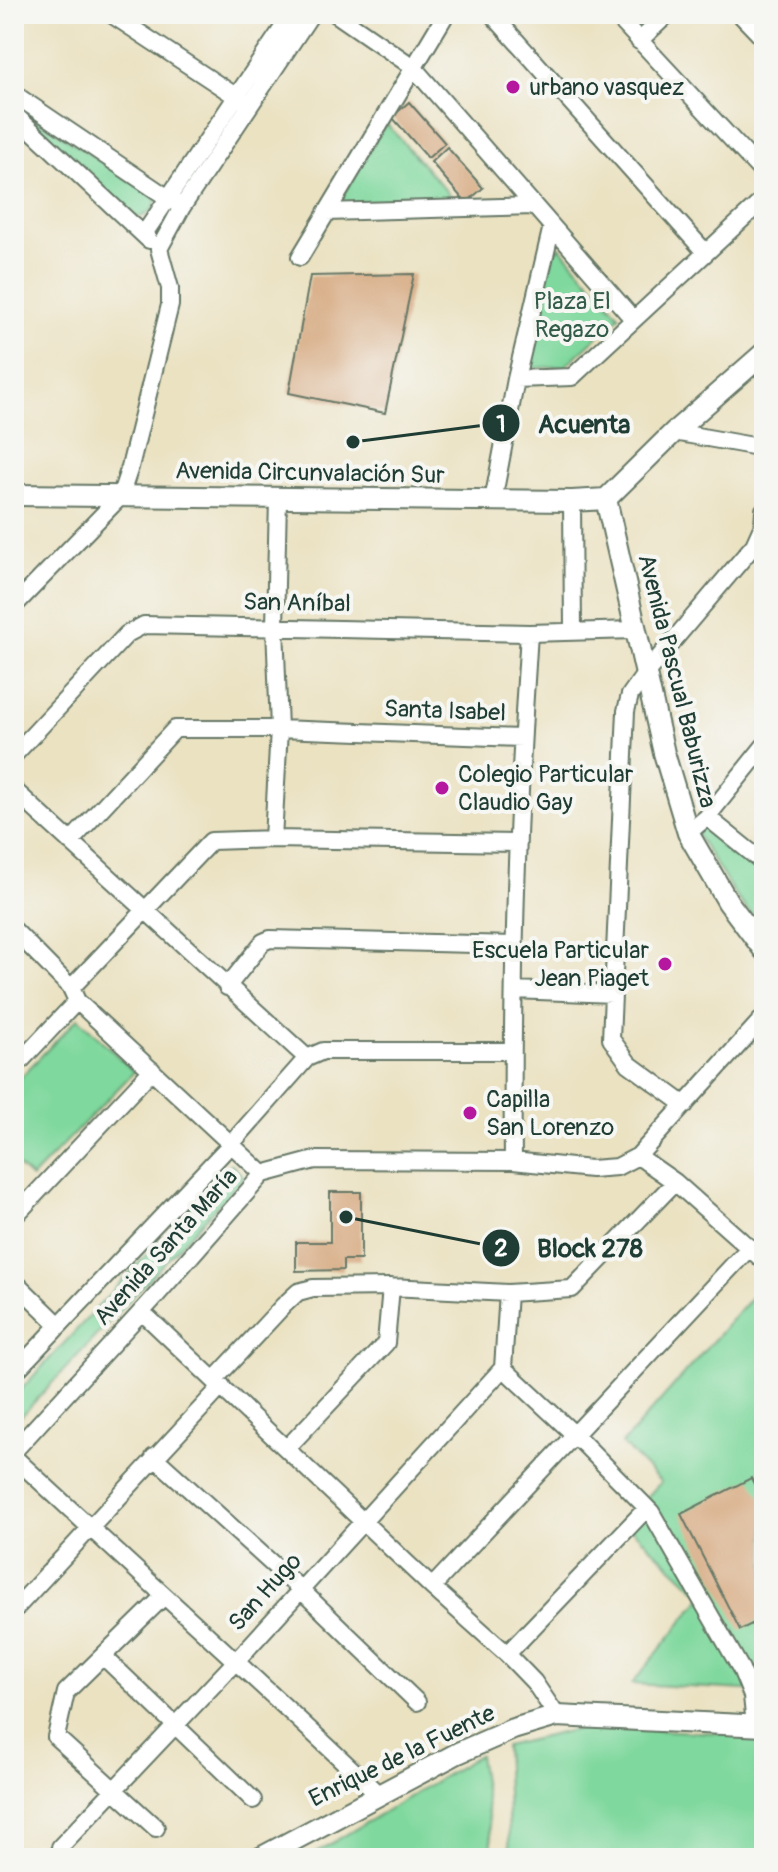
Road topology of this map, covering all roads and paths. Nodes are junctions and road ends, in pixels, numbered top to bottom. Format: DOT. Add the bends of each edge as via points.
graph roads {
  1 [pos="111,14"];
  2 [pos="292,14"];
  3 [pos="311,14"];
  4 [pos="336,14"];
  5 [pos="446,14"];
  6 [pos="492,14"];
  7 [pos="615,14"];
  8 [pos="668,14"];
  9 [pos="740,14"];
  10 [pos="764,39"];
  11 [pos="639,41"];
  12 [pos="413,67"];
  13 [pos="14,94"];
  14 [pos="244,102"];
  15 [pos="14,114"];
  16 [pos="764,174"];
  17 [pos="764,199"];
  18 [pos="174,202"];
  19 [pos="534,206"];
  20 [pos="326,212"];
  21 [pos="552,226"];
  22 [pos="144,234"];
  23 [pos="159,249"];
  24 [pos="705,252"];
  25 [pos="300,257"];
  26 [pos="633,319"];
  27 [pos="764,353"];
  28 [pos="516,379"];
  29 [pos="674,432"];
  30 [pos="764,448"];
  31 [pos="14,495"];
  32 [pos="120,497"];
  33 [pos="278,499"];
  34 [pos="606,499"];
  35 [pos="493,501"];
  36 [pos="572,501"];
  37 [pos="764,510"];
  38 [pos="764,525"];
  39 [pos="14,606"];
  40 [pos="275,626"];
  41 [pos="573,630"];
  42 [pos="635,630"];
  43 [pos="529,633"];
  44 [pos="645,674"];
  45 [pos="279,729"];
  46 [pos="522,738"];
  47 [pos="764,746"];
  48 [pos="14,755"];
  49 [pos="14,790"];
  50 [pos="707,817"];
  51 [pos="688,833"];
  52 [pos="273,839"];
  53 [pos="70,842"];
  54 [pos="516,843"];
  55 [pos="764,863"];
  56 [pos="145,911"];
  57 [pos="14,930"];
  58 [pos="515,945"];
  59 [pos="764,950"];
  60 [pos="227,987"];
  61 [pos="514,990"];
  62 [pos="74,994"];
  63 [pos="613,994"];
  64 [pos="764,1017"];
  65 [pos="512,1051"];
  66 [pos="307,1058"];
  67 [pos="14,1068"];
  68 [pos="152,1070"];
  69 [pos="685,1105"];
  70 [pos="231,1144"];
  71 [pos="638,1156"];
  72 [pos="513,1161"];
  73 [pos="263,1174"];
  74 [pos="675,1182"];
  75 [pos="14,1217"];
  76 [pos="750,1247"];
  77 [pos="764,1261"];
  78 [pos="14,1281"];
  79 [pos="391,1287"];
  80 [pos="508,1293"];
  81 [pos="142,1312"];
  82 [pos="58,1324"];
  83 [pos="503,1368"];
  84 [pos="14,1373"];
  85 [pos="218,1383"];
  86 [pos="576,1436"];
  87 [pos="287,1448"];
  88 [pos="14,1454"];
  89 [pos="154,1457"];
  90 [pos="647,1508"];
  91 [pos="363,1520"];
  92 [pos="90,1528"];
  93 [pos="432,1587"];
  94 [pos="299,1588"];
  95 [pos="164,1596"];
  96 [pos="16,1608"];
  97 [pos="507,1654"];
  98 [pos="103,1656"];
  99 [pos="237,1660"];
  100 [pos="417,1702"];
  101 [pos="557,1716"];
  102 [pos="176,1725"];
  103 [pos="760,1726"];
  104 [pos="115,1790"];
  105 [pos="378,1794"];
  106 [pos="253,1800"];
  107 [pos="156,1828"];
  108 [pos="60,1847"];
  109 [pos="260,1858"];
  1 -- 14 [label="street"];
  2 -- 14 [label="street"];
  3 -- 14 [label="street"];
  4 -- 12 [label="street"];
  5 -- 12 [label="street"];
  6 -- 24 [label="street"];
  7 -- 11 [label="street"];
  8 -- 11 [label="street"];
  9 -- 10 [label="street"];
  11 -- 16 [label="street"];
  12 -- 19 [label="street"];
  12 -- 20 [label="street"];
  13 -- 18 [label="street"];
  14 -- 18 [label="street"];
  15 -- 22 [label="street"];
  17 -- 24 [label="street"];
  18 -- 22 [label="street"];
  18 -- 23 [label="street"];
  19 -- 20 [label="street"];
  19 -- 21 [label="street"];
  20 -- 25 [label="street"];
  21 -- 26 [label="street"];
  21 -- 28 [label="street"];
  22 -- 23 [label="street"];
  23 -- 32 [label="street" via="170,305"];
  24 -- 26 [label="street"];
  26 -- 28 [label="street" via="572,377"];
  27 -- 29 [label="main road"];
  28 -- 35 [label="street"];
  29 -- 30 [label="street"];
  29 -- 34 [label="main road"];
  31 -- 32 [label="main road, Avenida Circunvalación Sur"];
  32 -- 33 [label="main road, Avenida Circunvalación Sur"];
  32 -- 39 [label="street"];
  33 -- 35 [label="main road, Avenida Circunvalación Sur"];
  33 -- 40 [label="street"];
  34 -- 36 [label="main road, Avenida Circunvalación Sur"];
  34 -- 42 [label="main road, Avenida Pascual Baburizza"];
  35 -- 36 [label="main road, Avenida Circunvalación Sur"];
  36 -- 41 [label="street"];
  37 -- 38 [label="street"];
  38 -- 44 [label="street" via="754,545"];
  40 -- 43 [label="street, San Aníbal"];
  40 -- 45 [label="street"];
  40 -- 48 [label="street, San Aníbal" via="138,627"];
  41 -- 42 [label="street, San Aníbal"];
  41 -- 43 [label="street, San Aníbal"];
  42 -- 44 [label="main road, Avenida Pascual Baburizza"];
  43 -- 46 [label="street"];
  44 -- 51 [label="main road, Avenida Pascual Baburizza"];
  44 -- 63 [label="street" via="626,711"];
  45 -- 46 [label="street, Santa Isabel"];
  45 -- 52 [label="street"];
  45 -- 53 [label="street, Santa Isabel" via="175,729"];
  46 -- 54 [label="street, Santa Isabel"];
  47 -- 50 [label="street"];
  49 -- 53 [label="street"];
  50 -- 51 [label="street"];
  50 -- 55 [label="street"];
  51 -- 59 [label="main road, Avenida Pascual Baburizza" via="728,902"];
  52 -- 54 [label="street"];
  52 -- 56 [label="street" via="211,841"];
  53 -- 56 [label="street"];
  54 -- 58 [label="street, Santa Isabel"];
  56 -- 60 [label="street"];
  56 -- 62 [label="street"];
  57 -- 62 [label="street"];
  58 -- 60 [label="street" via="270,939"];
  58 -- 61 [label="street, Santa Isabel"];
  60 -- 66 [label="street"];
  61 -- 63 [label="street"];
  61 -- 65 [label="street, Santa Isabel"];
  62 -- 67 [label="street"];
  62 -- 68 [label="street"];
  63 -- 69 [label="street" via="611,1039 629,1064"];
  64 -- 69 [label="street, Avenida Santa María"];
  65 -- 66 [label="street" via="323,1051"];
  65 -- 72 [label="street, Santa Isabel"];
  66 -- 70 [label="street"];
  68 -- 70 [label="street"];
  68 -- 75 [label="street"];
  69 -- 71 [label="street, Avenida Santa María"];
  70 -- 73 [label="street"];
  70 -- 82 [label="street"];
  71 -- 72 [label="street, Avenida Santa María" via="617,1167 591,1169"];
  71 -- 74 [label="street"];
  72 -- 73 [label="street, Avenida Santa María" via="315,1160"];
  73 -- 81 [label="street, Avenida Santa María"];
  74 -- 76 [label="street"];
  74 -- 80 [label="street" via="572,1289"];
  76 -- 77 [label="street"];
  76 -- 86 [label="street"];
  78 -- 82 [label="street"];
  79 -- 80 [label="street"];
  79 -- 85 [label="street" via="298,1292"];
  79 -- 87 [label="street" via="386,1343"];
  80 -- 83 [label="street"];
  81 -- 85 [label="street"];
  81 -- 88 [label="street, Avenida Santa María"];
  82 -- 84 [label="street"];
  83 -- 86 [label="street"];
  83 -- 91 [label="street, San Hugo"];
  85 -- 87 [label="street"];
  85 -- 89 [label="street"];
  86 -- 90 [label="street"];
  86 -- 93 [label="street"];
  87 -- 91 [label="street"];
  88 -- 92 [label="street"];
  89 -- 92 [label="street"];
  89 -- 94 [label="street"];
  90 -- 97 [label="street"];
  90 -- 103 [label="street" via="741,1669"];
  91 -- 93 [label="street"];
  91 -- 94 [label="street, San Hugo"];
  92 -- 95 [label="street"];
  92 -- 96 [label="street"];
  93 -- 97 [label="street"];
  94 -- 99 [label="street, San Hugo"];
  94 -- 100 [label="street"];
  95 -- 98 [label="street"];
  95 -- 99 [label="street"];
  97 -- 101 [label="street"];
  98 -- 102 [label="street"];
  98 -- 104 [label="street" via="66,1692 56,1737"];
  99 -- 102 [label="street, San Hugo"];
  99 -- 105 [label="street"];
  101 -- 103 [label="main road, Enrique de la Fuente"];
  101 -- 105 [label="main road, Enrique de la Fuente" via="458,1753"];
  102 -- 104 [label="street, San Hugo"];
  102 -- 106 [label="street"];
  104 -- 107 [label="street"];
  104 -- 108 [label="street, San Hugo"];
  105 -- 109 [label="main road, Enrique de la Fuente"];
}
